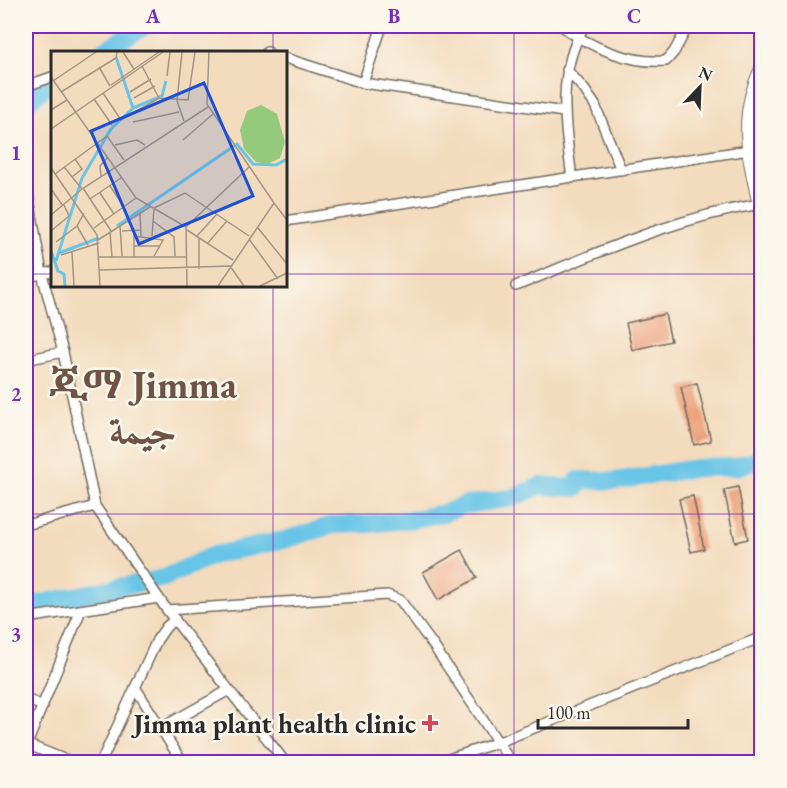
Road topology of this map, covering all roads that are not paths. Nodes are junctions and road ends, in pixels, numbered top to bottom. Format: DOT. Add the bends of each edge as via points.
graph roads {
  1 [pos="382,26"];
  2 [pos="562,26"];
  3 [pos="584,26"];
  4 [pos="688,26"];
  5 [pos="577,38"];
  6 [pos="286,58"];
  7 [pos="567,69"];
  8 [pos="762,69"];
  9 [pos="51,77"];
  10 [pos="363,83"];
  11 [pos="26,86"];
  12 [pos="564,112"];
  13 [pos="749,150"];
  14 [pos="621,170"];
  15 [pos="572,178"];
  16 [pos="26,181"];
  17 [pos="28,200"];
  18 [pos="761,209"];
  19 [pos="286,221"];
  20 [pos="47,273"];
  21 [pos="26,278"];
  22 [pos="516,286"];
  23 [pos="63,352"];
  24 [pos="26,360"];
  25 [pos="94,506"];
  26 [pos="26,525"];
  27 [pos="159,598"];
  28 [pos="81,610"];
  29 [pos="167,610"];
  30 [pos="26,618"];
  31 [pos="175,619"];
  32 [pos="762,637"];
  33 [pos="135,687"];
  34 [pos="229,690"];
  35 [pos="26,699"];
  36 [pos="43,706"];
  37 [pos="161,728"];
  38 [pos="499,742"];
  39 [pos="26,744"];
  40 [pos="71,762"];
  41 [pos="101,762"];
  42 [pos="182,762"];
  43 [pos="285,762"];
  44 [pos="440,762"];
  45 [pos="511,762"];
  1 -- 10 [label="street"];
  2 -- 5 [label="street"];
  3 -- 5 [label="street"];
  4 -- 5 [label="street" via="666,61 648,63"];
  5 -- 7 [label="street"];
  6 -- 10 [label="street"];
  7 -- 12 [label="street"];
  7 -- 14 [label="street" via="595,105"];
  8 -- 13 [label="street" via="754,84 748,114"];
  9 -- 11 [label="street"];
  10 -- 12 [label="street"];
  12 -- 15 [label="street"];
  13 -- 14 [label="street"];
  13 -- 18 [label="street"];
  14 -- 15 [label="street"];
  15 -- 19 [label="street"];
  16 -- 17 [label="street"];
  17 -- 20 [label="street"];
  18 -- 22 [label="street" via="720,210 640,235"];
  20 -- 21 [label="street"];
  20 -- 23 [label="street"];
  23 -- 24 [label="street"];
  23 -- 25 [label="street"];
  25 -- 26 [label="street"];
  25 -- 27 [label="street"];
  27 -- 28 [label="street"];
  27 -- 29 [label="street"];
  28 -- 30 [label="street"];
  28 -- 36 [label="street"];
  29 -- 31 [label="street"];
  29 -- 38 [label="street" via="393,597 400,600"];
  31 -- 33 [label="street" via="157,640"];
  31 -- 34 [label="street"];
  32 -- 38 [label="street"];
  33 -- 37 [label="street"];
  33 -- 41 [label="street"];
  34 -- 37 [label="street"];
  34 -- 43 [label="street"];
  35 -- 36 [label="street"];
  36 -- 39 [label="street"];
  37 -- 42 [label="street"];
  38 -- 44 [label="street"];
  38 -- 45 [label="street"];
  39 -- 40 [label="street"];
}
